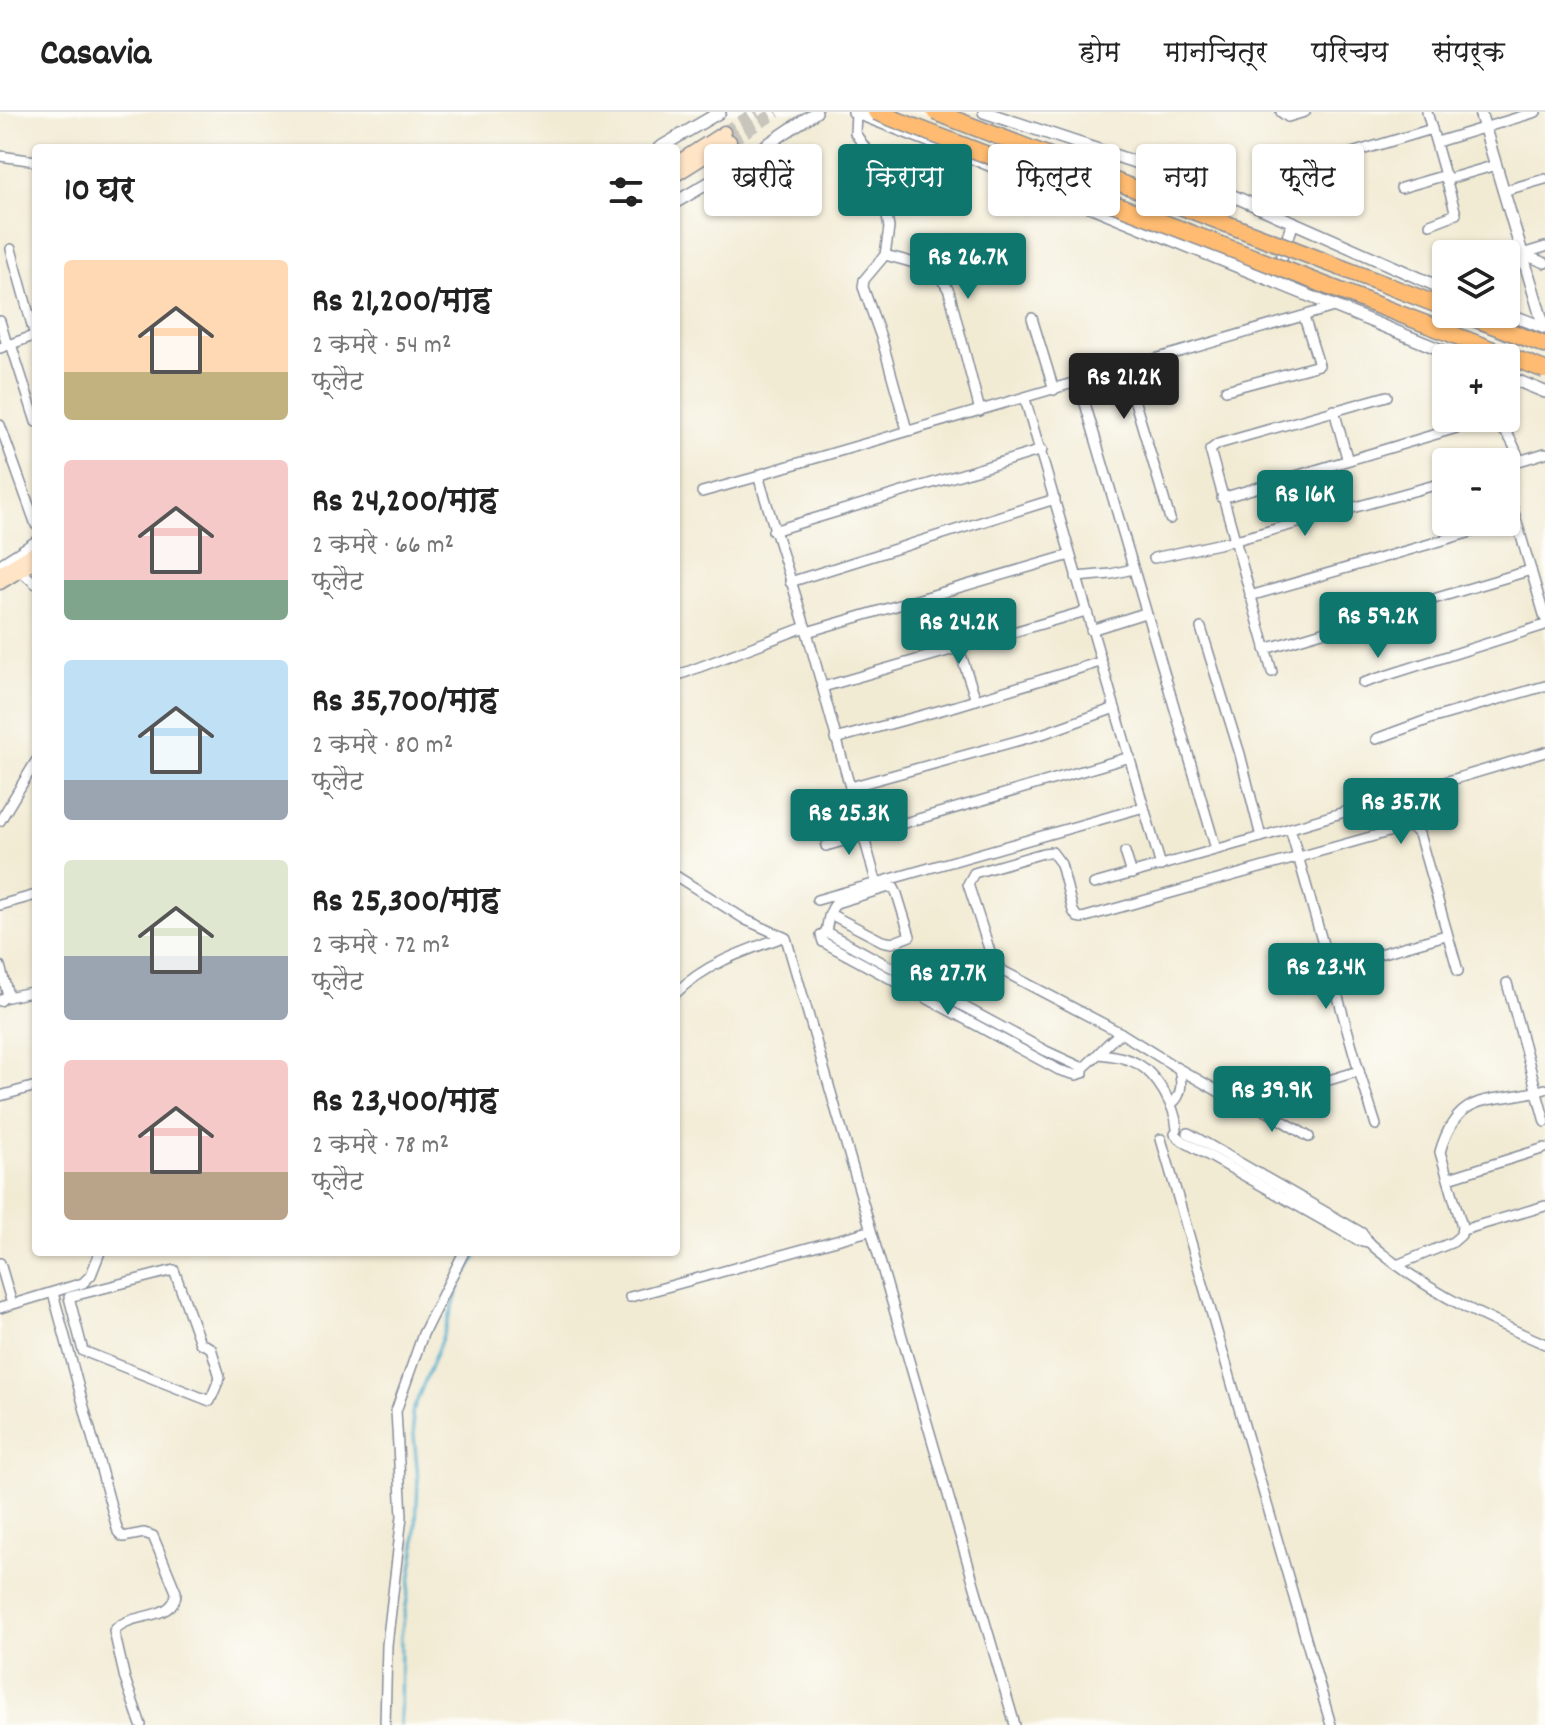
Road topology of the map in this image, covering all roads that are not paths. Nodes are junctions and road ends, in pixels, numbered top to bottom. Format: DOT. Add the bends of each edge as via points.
graph roads {
  1 [pos="720,112"];
  2 [pos="816,112"];
  3 [pos="855,112"];
  4 [pos="876,112"];
  5 [pos="935,112"];
  6 [pos="984,112"];
  7 [pos="1281,112"];
  8 [pos="1305,112"];
  9 [pos="1427,112"];
  10 [pos="1480,112"];
  11 [pos="1536,112"];
  12 [pos="1485,128"];
  13 [pos="1432,129"];
  14 [pos="1437,142"];
  15 [pos="666,144"];
  16 [pos="1364,149"];
  17 [pos="0,156"];
  18 [pos="32,160"];
  19 [pos="680,161"];
  20 [pos="1496,165"];
  21 [pos="680,172"];
  22 [pos="1447,177"];
  23 [pos="1545,179"];
  24 [pos="1401,188"];
  25 [pos="1503,191"];
  26 [pos="680,200"];
  27 [pos="1293,222"];
  28 [pos="1430,224"];
  29 [pos="1545,247"];
  30 [pos="11,249"];
  31 [pos="1522,254"];
  32 [pos="885,255"];
  33 [pos="1545,263"];
  34 [pos="1274,281"];
  35 [pos="1432,284"];
  36 [pos="1432,303"];
  37 [pos="1337,306"];
  38 [pos="1304,317"];
  39 [pos="1032,318"];
  40 [pos="1520,318"];
  41 [pos="0,321"];
  42 [pos="32,322"];
  43 [pos="1500,328"];
  44 [pos="1545,328"];
  45 [pos="32,337"];
  46 [pos="1545,345"];
  47 [pos="6,346"];
  48 [pos="1432,346"];
  49 [pos="1125,369"];
  50 [pos="1545,370"];
  51 [pos="1520,382"];
  52 [pos="1079,383"];
  53 [pos="1054,390"];
  54 [pos="1226,390"];
  55 [pos="1545,392"];
  56 [pos="1387,396"];
  57 [pos="1025,399"];
  58 [pos="1334,410"];
  59 [pos="980,411"];
  60 [pos="32,412"];
  61 [pos="0,425"];
  62 [pos="907,430"];
  63 [pos="1514,448"];
  64 [pos="1042,450"];
  65 [pos="1545,453"];
  66 [pos="1347,458"];
  67 [pos="1520,460"];
  68 [pos="760,476"];
  69 [pos="1432,486"];
  70 [pos="702,492"];
  71 [pos="1222,498"];
  72 [pos="1055,499"];
  73 [pos="32,514"];
  74 [pos="1170,519"];
  75 [pos="773,531"];
  76 [pos="1520,533"];
  77 [pos="1457,536"];
  78 [pos="1236,540"];
  79 [pos="32,545"];
  80 [pos="32,553"];
  81 [pos="1070,555"];
  82 [pos="1154,558"];
  83 [pos="32,562"];
  84 [pos="11,566"];
  85 [pos="1133,569"];
  86 [pos="1531,570"];
  87 [pos="0,573"];
  88 [pos="1076,577"];
  89 [pos="32,581"];
  90 [pos="790,582"];
  91 [pos="0,583"];
  92 [pos="1250,596"];
  93 [pos="1086,611"];
  94 [pos="1145,613"];
  95 [pos="1545,618"];
  96 [pos="1545,625"];
  97 [pos="1201,628"];
  98 [pos="806,630"];
  99 [pos="1091,630"];
  100 [pos="959,649"];
  101 [pos="1265,649"];
  102 [pos="1100,662"];
  103 [pos="1272,672"];
  104 [pos="680,675"];
  105 [pos="1363,683"];
  106 [pos="1545,686"];
  107 [pos="823,687"];
  108 [pos="976,700"];
  109 [pos="1115,708"];
  110 [pos="835,739"];
  111 [pos="1376,739"];
  112 [pos="1545,752"];
  113 [pos="1130,757"];
  114 [pos="32,768"];
  115 [pos="850,787"];
  116 [pos="1144,807"];
  117 [pos="0,821"];
  118 [pos="1290,828"];
  119 [pos="863,835"];
  120 [pos="1261,837"];
  121 [pos="826,846"];
  122 [pos="1216,849"];
  123 [pos="1125,852"];
  124 [pos="1298,857"];
  125 [pos="1161,866"];
  126 [pos="1132,874"];
  127 [pos="680,879"];
  128 [pos="876,881"];
  129 [pos="1094,884"];
  130 [pos="32,896"];
  131 [pos="817,900"];
  132 [pos="0,905"];
  133 [pos="830,914"];
  134 [pos="1446,935"];
  135 [pos="783,937"];
  136 [pos="0,966"];
  137 [pos="1330,968"];
  138 [pos="1458,971"];
  139 [pos="1507,983"];
  140 [pos="680,989"];
  141 [pos="32,992"];
  142 [pos="4,999"];
  143 [pos="1121,1033"];
  144 [pos="1099,1054"];
  145 [pos="1179,1069"];
  146 [pos="1359,1071"];
  147 [pos="32,1087"];
  148 [pos="1541,1090"];
  149 [pos="0,1096"];
  150 [pos="1253,1103"];
  151 [pos="1171,1104"];
  152 [pos="1545,1122"];
  153 [pos="1376,1125"];
  154 [pos="1188,1133"];
  155 [pos="1309,1137"];
  156 [pos="1161,1139"];
  157 [pos="1545,1148"];
  158 [pos="1210,1152"];
  159 [pos="1449,1178"];
  160 [pos="1545,1206"];
  161 [pos="1463,1230"];
  162 [pos="869,1231"];
  163 [pos="98,1256"];
  164 [pos="462,1256"];
  165 [pos="0,1263"];
  166 [pos="1397,1265"];
  167 [pos="84,1288"];
  168 [pos="53,1293"];
  169 [pos="630,1297"];
  170 [pos="12,1304"];
  171 [pos="0,1308"];
  172 [pos="1545,1344"];
  173 [pos="141,1725"];
  174 [pos="385,1725"];
  175 [pos="1015,1725"];
  176 [pos="1331,1725"];
  1 -- 15 [label="street"];
  2 -- 26 [label="street"];
  3 -- 32 [label="street" via="855,133 881,181 889,228"];
  3 -- 34 [label="street"];
  4 -- 50 [label="highway, bridge"];
  5 -- 36 [label="highway, bridge"];
  6 -- 27 [label="street" via="1222,191"];
  7 -- 8 [label="street" via="1288,117"];
  9 -- 13 [label="street"];
  10 -- 12 [label="street"];
  11 -- 12 [label="street"];
  12 -- 14 [label="street"];
  12 -- 20 [label="street"];
  13 -- 14 [label="street"];
  13 -- 16 [label="street"];
  14 -- 22 [label="street"];
  17 -- 18 [label="street"];
  19 -- 21 [label="main road" via="727,137"];
  20 -- 22 [label="street"];
  20 -- 25 [label="street"];
  22 -- 24 [label="street"];
  22 -- 28 [label="street" via="1456,215"];
  23 -- 25 [label="street"];
  25 -- 31 [label="street"];
  27 -- 34 [label="street"];
  27 -- 35 [label="street"];
  29 -- 31 [label="street"];
  30 -- 42 [label="street"];
  31 -- 33 [label="street"];
  31 -- 44 [label="street"];
  32 -- 59 [label="street" via="930,268 944,281"];
  32 -- 62 [label="street" via="863,287"];
  34 -- 37 [label="street"];
  37 -- 38 [label="street"];
  37 -- 48 [label="street"];
  38 -- 49 [label="street"];
  38 -- 54 [label="street" via="1319,365"];
  39 -- 53 [label="street"];
  40 -- 44 [label="street"];
  41 -- 47 [label="street"];
  43 -- 46 [label="highway"];
  45 -- 47 [label="street"];
  47 -- 60 [label="street"];
  49 -- 52 [label="street"];
  49 -- 74 [label="street"];
  51 -- 55 [label="street"];
  52 -- 53 [label="street"];
  52 -- 85 [label="street"];
  53 -- 57 [label="street"];
  56 -- 58 [label="street"];
  57 -- 59 [label="street"];
  57 -- 64 [label="street"];
  58 -- 66 [label="street"];
  58 -- 71 [label="street" via="1212,447 1209,453"];
  59 -- 62 [label="street"];
  61 -- 73 [label="street"];
  62 -- 68 [label="street"];
  63 -- 66 [label="street" via="1510,436 1485,421"];
  64 -- 72 [label="street"];
  64 -- 75 [label="street"];
  65 -- 67 [label="street"];
  66 -- 71 [label="street"];
  68 -- 70 [label="street"];
  68 -- 75 [label="street"];
  69 -- 78 [label="street"];
  71 -- 78 [label="street"];
  72 -- 81 [label="street"];
  72 -- 90 [label="street"];
  75 -- 90 [label="street"];
  76 -- 86 [label="street"];
  77 -- 92 [label="street"];
  78 -- 82 [label="street"];
  78 -- 92 [label="street"];
  79 -- 84 [label="street"];
  80 -- 84 [label="main road"];
  81 -- 88 [label="street"];
  81 -- 98 [label="street"];
  83 -- 84 [label="main road"];
  84 -- 87 [label="main road"];
  84 -- 89 [label="street"];
  84 -- 91 [label="main road"];
  85 -- 88 [label="street"];
  85 -- 94 [label="street"];
  86 -- 95 [label="street"];
  86 -- 101 [label="street"];
  88 -- 93 [label="street"];
  90 -- 98 [label="street"];
  92 -- 101 [label="street"];
  93 -- 99 [label="street"];
  93 -- 100 [label="street"];
  94 -- 99 [label="street"];
  94 -- 122 [label="street"];
  96 -- 105 [label="street"];
  97 -- 120 [label="street"];
  98 -- 104 [label="street"];
  98 -- 107 [label="street"];
  99 -- 102 [label="street"];
  100 -- 107 [label="street"];
  100 -- 108 [label="street"];
  101 -- 103 [label="street"];
  102 -- 108 [label="street"];
  102 -- 109 [label="street"];
  106 -- 111 [label="street"];
  107 -- 110 [label="street"];
  108 -- 110 [label="street"];
  109 -- 113 [label="street"];
  109 -- 115 [label="street" via="1042,734"];
  110 -- 115 [label="street"];
  112 -- 118 [label="street"];
  113 -- 116 [label="street"];
  113 -- 119 [label="street"];
  114 -- 117 [label="street"];
  115 -- 119 [label="street"];
  116 -- 125 [label="street"];
  116 -- 128 [label="street"];
  118 -- 120 [label="street"];
  118 -- 124 [label="street"];
  119 -- 121 [label="street"];
  119 -- 128 [label="street"];
  120 -- 122 [label="street"];
  122 -- 125 [label="street"];
  123 -- 126 [label="street"];
  124 -- 134 [label="street" via="1413,828"];
  124 -- 137 [label="street"];
  124 -- 143 [label="street" via="1082,918 1073,911 1061,864 1052,852 971,875 968,884 997,967"];
  125 -- 126 [label="street"];
  126 -- 129 [label="street"];
  127 -- 135 [label="street"];
  128 -- 131 [label="street"];
  130 -- 132 [label="street"];
  133 -- 133 [label="street" via="841,901 894,888 910,936 882,941"];
  133 -- 144 [label="street" via="823,942 1027,1047 1065,1073 1083,1073"];
  134 -- 137 [label="street"];
  134 -- 138 [label="street"];
  135 -- 140 [label="street" via="709,967"];
  135 -- 162 [label="street"];
  136 -- 142 [label="street"];
  137 -- 146 [label="street"];
  139 -- 148 [label="street"];
  141 -- 142 [label="street"];
  143 -- 144 [label="street"];
  143 -- 145 [label="street"];
  144 -- 151 [label="street" via="1145,1067"];
  145 -- 150 [label="street" via="1239,1103"];
  145 -- 151 [label="street" via="1180,1095"];
  146 -- 150 [label="street"];
  146 -- 153 [label="street"];
  147 -- 149 [label="street"];
  148 -- 152 [label="street"];
  148 -- 159 [label="street" via="1477,1103 1459,1113 1440,1152"];
  150 -- 155 [label="street"];
  151 -- 158 [label="street" via="1176,1132"];
  154 -- 158 [label="street"];
  156 -- 176 [label="street"];
  157 -- 159 [label="street"];
  158 -- 166 [label="street" via="1287,1203 1368,1242"];
  159 -- 161 [label="street"];
  160 -- 161 [label="street"];
  161 -- 166 [label="street" via="1453,1242"];
  162 -- 169 [label="street"];
  162 -- 175 [label="street"];
  163 -- 167 [label="street"];
  164 -- 174 [label="street" via="423,1334 396,1411 402,1516 387,1645"];
  165 -- 170 [label="street"];
  166 -- 172 [label="street" via="1463,1307"];
  167 -- 167 [label="street" via="174,1270 200,1343 211,1348 220,1377 210,1401 83,1351 69,1297"];
  167 -- 168 [label="street"];
  168 -- 170 [label="street"];
  168 -- 173 [label="street" via="118,1532 123,1537 153,1536 176,1592 169,1609 122,1623 114,1631"];
  170 -- 171 [label="street"];
}
